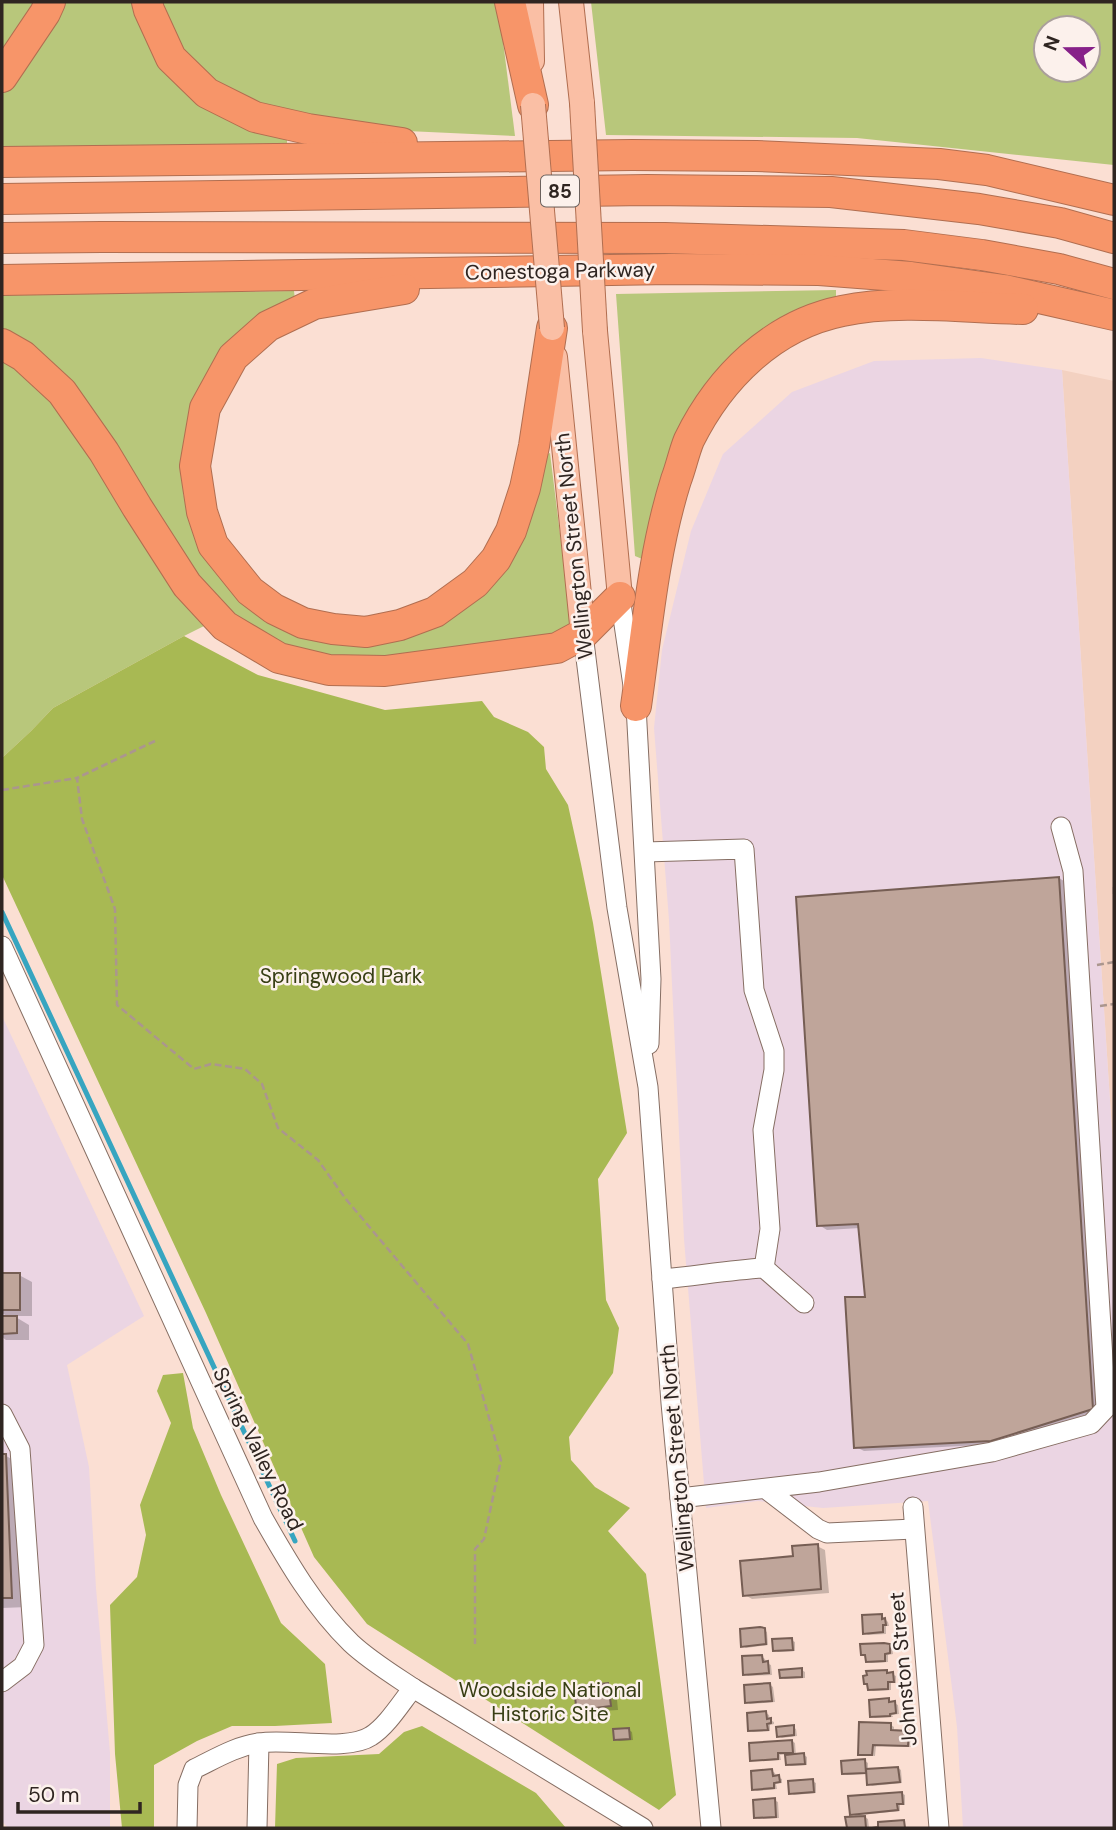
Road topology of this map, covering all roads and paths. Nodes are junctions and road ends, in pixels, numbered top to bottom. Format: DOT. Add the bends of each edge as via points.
graph roads {
  1 [pos="50,2"];
  2 [pos="147,2"];
  3 [pos="510,2"];
  4 [pos="531,2"];
  5 [pos="571,2"];
  6 [pos="2,77"];
  7 [pos="533,105"];
  8 [pos="485,156"];
  9 [pos="2,162"];
  10 [pos="2,199"];
  11 [pos="1114,200"];
  12 [pos="1114,238"];
  13 [pos="2,239"];
  14 [pos="501,273"];
  15 [pos="2,280"];
  16 [pos="1114,284"];
  17 [pos="1107,313"];
  18 [pos="552,328"];
  19 [pos="2,344"];
  20 [pos="620,597"];
  21 [pos="583,634"];
  22 [pos="636,706"];
  23 [pos="155,741"];
  24 [pos="77,778"];
  25 [pos="2,790"];
  26 [pos="1061,827"];
  27 [pos="645,852"];
  28 [pos="1114,887"];
  29 [pos="1114,897"];
  30 [pos="2,946"];
  31 [pos="648,1087"];
  32 [pos="764,1268"];
  33 [pos="662,1279"];
  34 [pos="804,1303"];
  35 [pos="3,1420"];
  36 [pos="766,1489"];
  37 [pos="680,1498"];
  38 [pos="912,1507"];
  39 [pos="914,1529"];
  40 [pos="475,1644"];
  41 [pos="2,1682"];
  42 [pos="413,1688"];
  43 [pos="259,1743"];
  44 [pos="187,1828"];
  45 [pos="257,1828"];
  46 [pos="643,1828"];
  47 [pos="711,1828"];
  48 [pos="939,1828"];
  1 -- 6 [label="highway"];
  2 -- 8 [label="highway" via="171,58 207,93 255,117"];
  3 -- 7 [label="highway"];
  4 -- 7 [label="main road, Wellington Street North"];
  5 -- 20 [label="main road, Wellington Street North, bridge"];
  7 -- 18 [label="main road, Wellington Street North, bridge"];
  8 -- 9 [label="highway, 85"];
  8 -- 11 [label="highway, 85" via="756,156 927,163 987,170"];
  10 -- 12 [label="highway, 85" via="647,190 831,192 979,209"];
  13 -- 16 [label="highway, Conestoga Parkway / 85" via="665,238 904,245 1059,269"];
  14 -- 15 [label="highway, Conestoga Parkway"];
  14 -- 17 [label="highway, Conestoga Parkway" via="819,270 1004,290"];
  14 -- 18 [label="highway" via="314,304 268,326 233,358 205,408 195,466 213,545 250,591 303,623 366,632 435,611 475,583 496,559 511,531 525,488"];
  17 -- 22 [label="highway" via="902,305 844,311 805,321 753,355 720,389 689,441 653,579"];
  18 -- 21 [label="main road, Wellington Street North"];
  19 -- 21 [label="highway" via="23,356 62,392 187,585 225,626 279,659 329,670 385,671 557,648"];
  20 -- 21 [label="highway"];
  20 -- 22 [label="street, Wellington Street North"];
  21 -- 31 [label="street, Wellington Street North" via="617,908"];
  22 -- 27 [label="street, Wellington Street North"];
  23 -- 24 [label="path"];
  24 -- 25 [label="path"];
  24 -- 40 [label="path" via="82,819 115,909 117,1005 194,1069 211,1063 245,1069 262,1084 278,1128 318,1160 468,1344 501,1460 484,1539 475,1549"];
  26 -- 36 [label="street" via="1073,871 1106,1408 1091,1424 992,1452"];
  27 -- 31 [label="street, Wellington Street North" via="651,979"];
  27 -- 32 [label="street" via="744,849 754,990 774,1051 764,1130 770,1229"];
  28 -- 29 [label="path"];
  30 -- 42 [label="street, Spring Valley Road" via="262,1518 327,1616 351,1643"];
  31 -- 33 [label="street, Wellington Street North"];
  32 -- 33 [label="street"];
  32 -- 34 [label="street"];
  33 -- 37 [label="street, Wellington Street North"];
  35 -- 41 [label="street" via="20,1449 34,1645 23,1666"];
  36 -- 37 [label="street"];
  36 -- 39 [label="street" via="827,1534"];
  37 -- 47 [label="street, Wellington Street North"];
  38 -- 39 [label="street, Johnston Street"];
  39 -- 48 [label="street, Johnston Street"];
  42 -- 43 [label="street" via="370,1737 351,1743"];
  42 -- 46 [label="street, Spring Valley Road"];
  43 -- 44 [label="street" via="227,1752 194,1769 188,1785"];
  43 -- 45 [label="street"];
}
